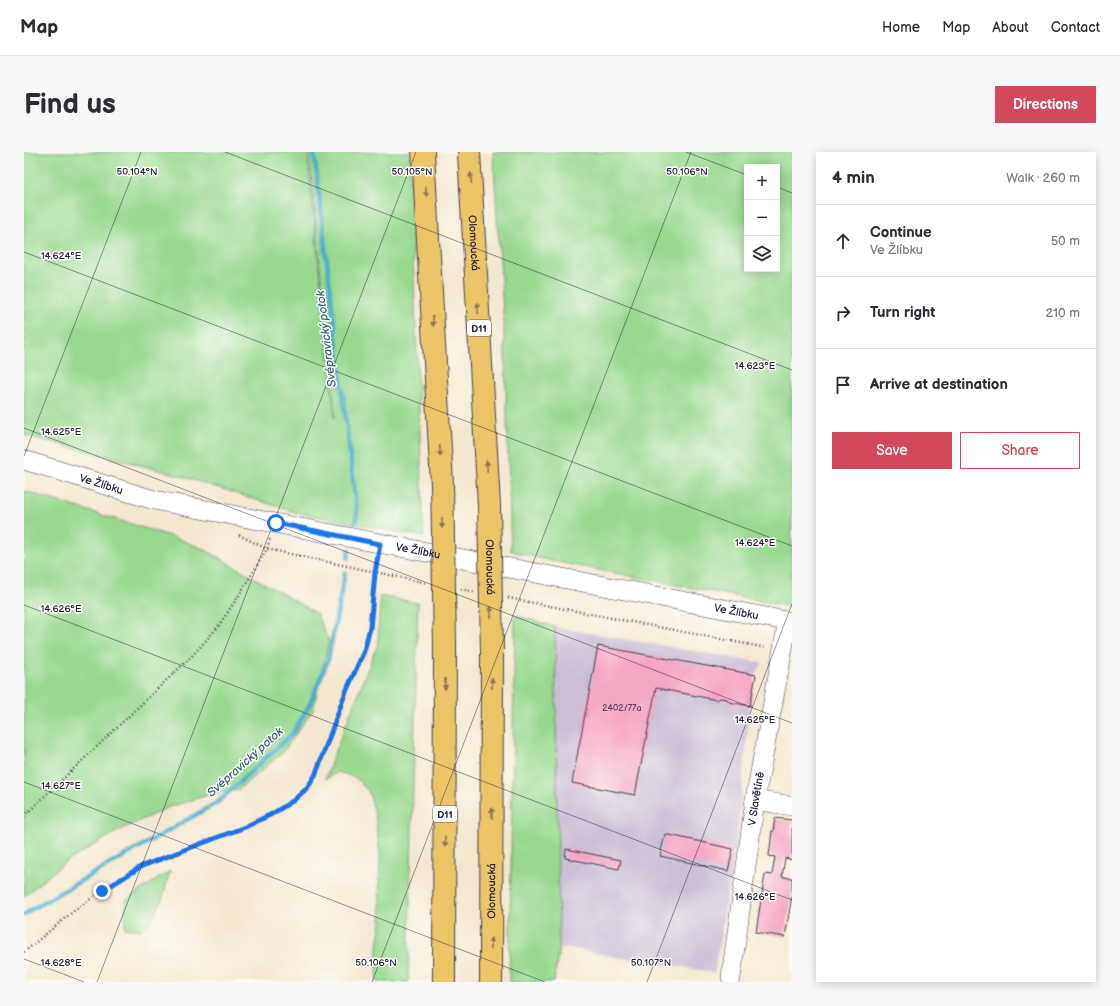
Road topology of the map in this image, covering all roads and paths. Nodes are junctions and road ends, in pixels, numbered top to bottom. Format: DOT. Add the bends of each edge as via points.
graph roads {
  1 [pos="423,152"];
  2 [pos="469,152"];
  3 [pos="24,460"];
  4 [pos="276,523"];
  5 [pos="380,544"];
  6 [pos="300,556"];
  7 [pos="375,573"];
  8 [pos="430,583"];
  9 [pos="453,588"];
  10 [pos="477,592"];
  11 [pos="500,597"];
  12 [pos="790,621"];
  13 [pos="782,651"];
  14 [pos="755,800"];
  15 [pos="792,806"];
  16 [pos="24,816"];
  17 [pos="24,952"];
  18 [pos="731,977"];
  19 [pos="444,982"];
  20 [pos="491,982"];
  1 -- 19 [label="highway, D11, one-way, bridge" via="442,484 446,645"];
  20 -- 2 [label="highway, Olomoucká / D11, one-way, bridge" via="492,651 489,505"];
  3 -- 4 [label="street, Ve Žlíbku" via="154,500"];
  4 -- 5 [label="street, Ve Žlíbku"];
  4 -- 16 [label="path" via="267,549 217,628 192,656"];
  5 -- 7 [label="path"];
  5 -- 12 [label="street, Ve Žlíbku"];
  6 -- 7 [label="path"];
  7 -- 8 [label="path"];
  7 -- 17 [label="path" via="370,628 364,651 315,776 307,788 272,814 245,827 142,866 75,910"];
  9 -- 10 [label="path"];
  11 -- 13 [label="path"];
  12 -- 13 [label="street, V Slavětíně"];
  13 -- 14 [label="street, V Slavětíně"];
  14 -- 15 [label="street, V Slavětíně"];
  14 -- 18 [label="street, V Slavětíně"];
}
